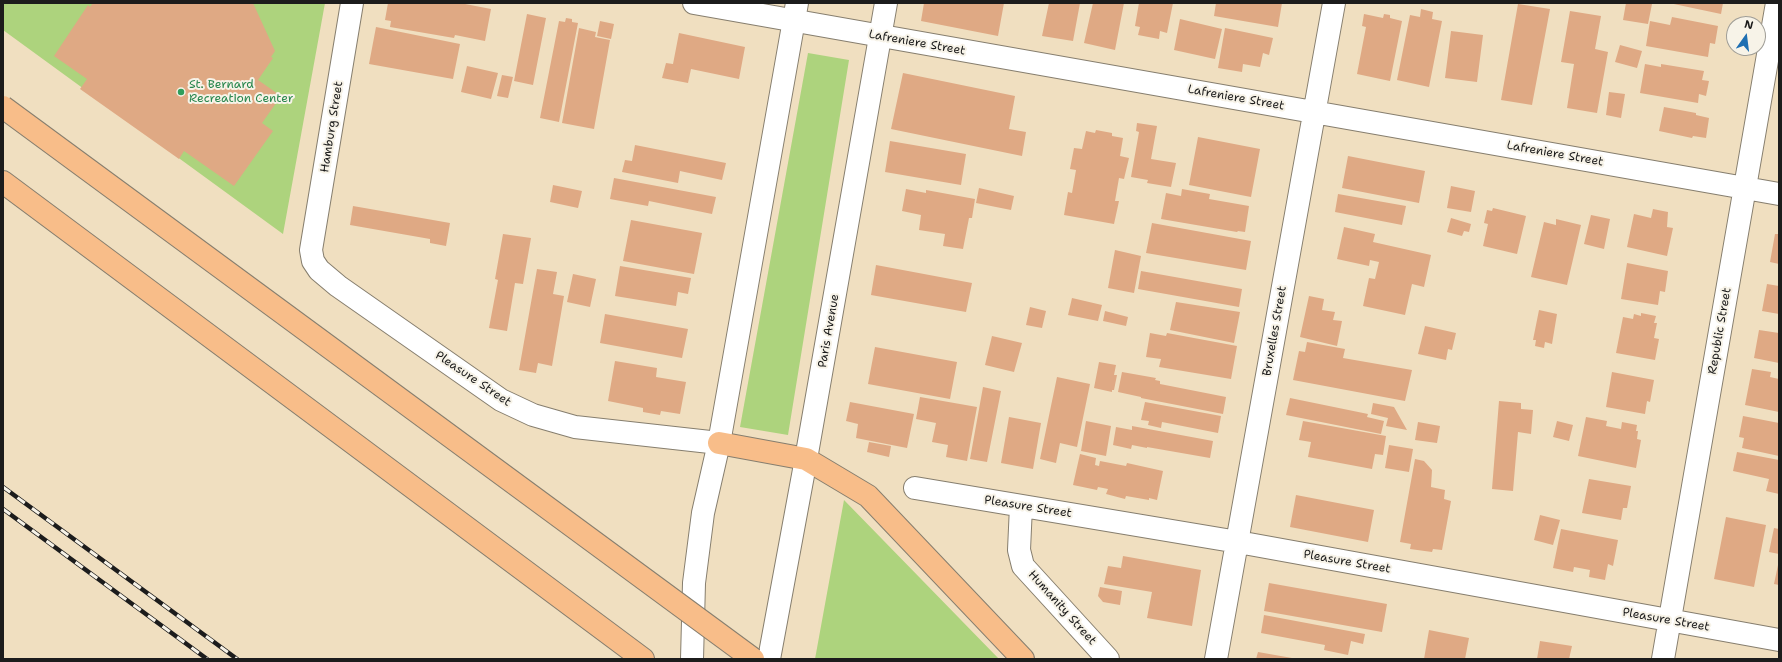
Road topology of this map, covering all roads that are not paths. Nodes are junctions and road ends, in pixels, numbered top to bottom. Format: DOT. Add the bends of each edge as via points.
graph roads {
  1 [pos="352,3"];
  2 [pos="694,3"];
  3 [pos="886,3"];
  4 [pos="1334,3"];
  5 [pos="1777,3"];
  6 [pos="795,12"];
  7 [pos="880,37"];
  8 [pos="3,107"];
  9 [pos="1314,112"];
  10 [pos="3,182"];
  11 [pos="1745,187"];
  12 [pos="1779,194"];
  13 [pos="311,250"];
  14 [pos="719,443"];
  15 [pos="806,459"];
  16 [pos="915,488"];
  17 [pos="1021,506"];
  18 [pos="1238,542"];
  19 [pos="1670,621"];
  20 [pos="1779,640"];
  21 [pos="642,659"];
  22 [pos="692,659"];
  23 [pos="753,659"];
  24 [pos="769,659"];
  25 [pos="1023,659"];
  26 [pos="1108,659"];
  27 [pos="1216,659"];
  28 [pos="1662,659"];
  1 -- 13 [label="street, Hamburg Street"];
  2 -- 6 [label="street, Lafreniere Street"];
  3 -- 7 [label="street, Paris Avenue"];
  4 -- 9 [label="street, Bruxelles Street"];
  5 -- 11 [label="street, Republic Street"];
  6 -- 7 [label="street, Lafreniere Street"];
  6 -- 14 [label="street"];
  7 -- 9 [label="street, Lafreniere Street"];
  7 -- 15 [label="street, Paris Avenue"];
  8 -- 23 [label="highway, bridge"];
  9 -- 11 [label="street, Lafreniere Street"];
  9 -- 18 [label="street, Bruxelles Street"];
  10 -- 21 [label="highway"];
  11 -- 12 [label="street, Lafreniere Street"];
  11 -- 19 [label="street, Republic Street"];
  13 -- 14 [label="street, Pleasure Street" via="312,261 338,286 501,400 533,415 575,427"];
  14 -- 15 [label="highway"];
  14 -- 22 [label="street" via="703,513 694,583"];
  15 -- 24 [label="street, Paris Avenue"];
  15 -- 25 [label="highway" via="868,496"];
  16 -- 17 [label="street, Pleasure Street"];
  17 -- 18 [label="street, Pleasure Street"];
  17 -- 26 [label="street, Humanity Street" via="1019,550 1023,566"];
  18 -- 19 [label="street, Pleasure Street"];
  18 -- 27 [label="street, Bruxelles Street"];
  19 -- 20 [label="street, Pleasure Street"];
  19 -- 28 [label="street, Republic Street"];
}
